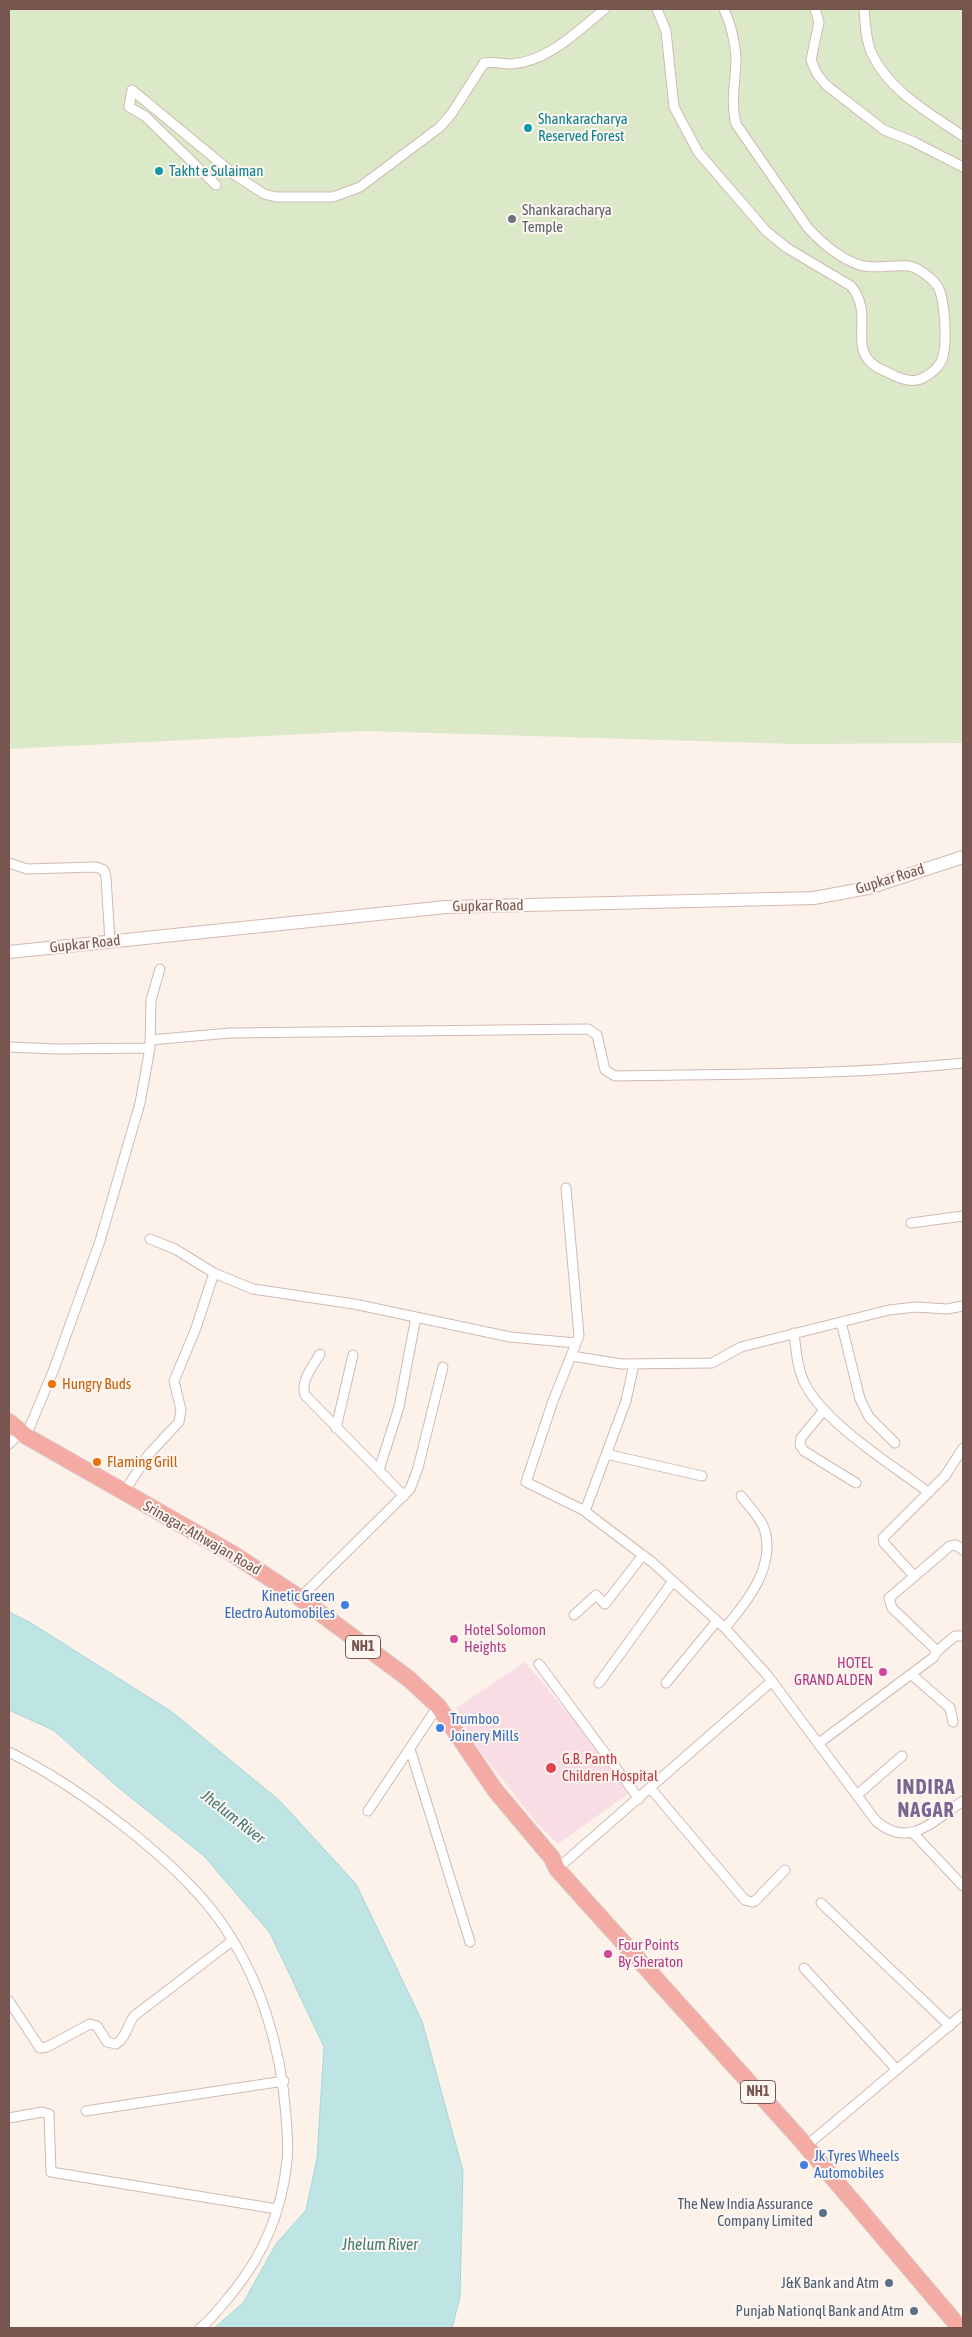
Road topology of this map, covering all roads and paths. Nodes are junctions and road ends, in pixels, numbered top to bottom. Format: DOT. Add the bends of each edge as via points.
graph roads {
  1 [pos="604,9"];
  2 [pos="657,9"];
  3 [pos="724,9"];
  4 [pos="814,9"];
  5 [pos="864,9"];
  6 [pos="963,136"];
  7 [pos="963,167"];
  8 [pos="216,185"];
  9 [pos="963,856"];
  10 [pos="9,864"];
  11 [pos="110,942"];
  12 [pos="9,952"];
  13 [pos="160,969"];
  14 [pos="150,1044"];
  15 [pos="9,1047"];
  16 [pos="963,1063"];
  17 [pos="566,1188"];
  18 [pos="963,1216"];
  19 [pos="912,1222"];
  20 [pos="150,1239"];
  21 [pos="214,1273"];
  22 [pos="963,1306"];
  23 [pos="416,1317"];
  24 [pos="842,1322"];
  25 [pos="794,1332"];
  26 [pos="576,1343"];
  27 [pos="320,1354"];
  28 [pos="353,1355"];
  29 [pos="572,1356"];
  30 [pos="634,1364"];
  31 [pos="443,1367"];
  32 [pos="824,1410"];
  33 [pos="9,1422"];
  34 [pos="336,1428"];
  35 [pos="14,1439"];
  36 [pos="896,1443"];
  37 [pos="963,1448"];
  38 [pos="606,1454"];
  39 [pos="379,1470"];
  40 [pos="702,1476"];
  41 [pos="856,1482"];
  42 [pos="924,1488"];
  43 [pos="124,1492"];
  44 [pos="404,1496"];
  45 [pos="741,1496"];
  46 [pos="585,1511"];
  47 [pos="963,1550"];
  48 [pos="643,1555"];
  49 [pos="914,1576"];
  50 [pos="673,1581"];
  51 [pos="300,1598"];
  52 [pos="574,1615"];
  53 [pos="717,1621"];
  54 [pos="725,1628"];
  55 [pos="963,1636"];
  56 [pos="936,1652"];
  57 [pos="539,1664"];
  58 [pos="912,1675"];
  59 [pos="772,1681"];
  60 [pos="599,1683"];
  61 [pos="666,1683"];
  62 [pos="438,1706"];
  63 [pos="953,1722"];
  64 [pos="819,1744"];
  65 [pos="410,1748"];
  66 [pos="9,1752"];
  67 [pos="902,1756"];
  68 [pos="651,1789"];
  69 [pos="857,1795"];
  70 [pos="639,1799"];
  71 [pos="963,1801"];
  72 [pos="368,1812"];
  73 [pos="914,1834"];
  74 [pos="557,1864"];
  75 [pos="785,1870"];
  76 [pos="963,1886"];
  77 [pos="821,1902"];
  78 [pos="232,1941"];
  79 [pos="470,1942"];
  80 [pos="804,1968"];
  81 [pos="9,2001"];
  82 [pos="963,2014"];
  83 [pos="950,2026"];
  84 [pos="897,2070"];
  85 [pos="284,2081"];
  86 [pos="86,2111"];
  87 [pos="9,2118"];
  88 [pos="812,2142"];
  89 [pos="278,2209"];
  90 [pos="963,2316"];
  91 [pos="200,2328"];
  92 [pos="960,2328"];
  1 -- 8 [label="street" via="558,46 535,59 511,64 484,63 440,126 360,187 333,197 264,194 235,175 132,90 129,107 145,116"];
  2 -- 3 [label="street" via="666,31 674,107 698,152 766,231 856,292 863,311 863,352 874,366 905,380 925,378 943,360 945,349 939,288 912,266 861,266 823,243 808,228 736,124 732,110 736,58 733,32"];
  4 -- 7 [label="street" via="819,22 811,60 826,85 884,130"];
  5 -- 6 [label="street" via="871,53 880,68 909,98"];
  9 -- 11 [label="main road, Gupkar Road" via="868,888 814,898 446,907"];
  10 -- 11 [label="street" via="27,869 96,867 104,870"];
  11 -- 12 [label="main road, Gupkar Road"];
  13 -- 14 [label="street" via="151,1000"];
  14 -- 15 [label="street" via="57,1049"];
  14 -- 16 [label="street" via="230,1033 588,1029 597,1035 605,1070 615,1076 825,1072"];
  14 -- 35 [label="street" via="144,1089 100,1242 52,1376"];
  17 -- 26 [label="street" via="579,1327"];
  18 -- 19 [label="street"];
  20 -- 21 [label="street" via="175,1249"];
  21 -- 23 [label="street" via="252,1289"];
  21 -- 43 [label="street" via="174,1381 181,1410 179,1422 149,1454"];
  22 -- 24 [label="street" via="948,1310 903,1307"];
  23 -- 26 [label="street" via="510,1337"];
  23 -- 39 [label="street" via="399,1407"];
  24 -- 25 [label="street"];
  24 -- 36 [label="street" via="860,1399 869,1417"];
  25 -- 30 [label="street" via="741,1347 712,1363"];
  25 -- 32 [label="street" via="803,1380"];
  26 -- 29 [label="street"];
  27 -- 34 [label="street" via="306,1376 303,1390"];
  28 -- 34 [label="street"];
  29 -- 30 [label="street"];
  29 -- 46 [label="street" via="526,1482"];
  30 -- 38 [label="street" via="626,1401"];
  31 -- 44 [label="street" via="418,1468"];
  32 -- 41 [label="street" via="801,1438 802,1448"];
  32 -- 42 [label="street" via="857,1439"];
  33 -- 35 [label="highway, Srinagar-Athwajan Road / NH1"];
  34 -- 39 [label="street"];
  35 -- 43 [label="highway, Srinagar-Athwajan Road / NH1"];
  37 -- 49 [label="street" via="945,1476 883,1538"];
  38 -- 40 [label="street"];
  38 -- 46 [label="street"];
  39 -- 44 [label="street"];
  43 -- 51 [label="highway, Srinagar-Athwajan Road / NH1" via="206,1537"];
  44 -- 51 [label="street"];
  45 -- 54 [label="street" via="762,1524 766,1551 760,1580"];
  46 -- 48 [label="street"];
  47 -- 49 [label="street" via="956,1545 950,1546"];
  48 -- 50 [label="street"];
  48 -- 52 [label="street" via="605,1604 596,1595"];
  49 -- 56 [label="street" via="891,1595 890,1605"];
  50 -- 53 [label="street"];
  50 -- 60 [label="street"];
  51 -- 62 [label="highway, Srinagar-Athwajan Road / NH1" via="409,1680"];
  53 -- 54 [label="street"];
  53 -- 61 [label="street"];
  54 -- 59 [label="street"];
  55 -- 56 [label="street" via="952,1638"];
  56 -- 58 [label="street"];
  57 -- 70 [label="street"];
  58 -- 63 [label="street" via="950,1708"];
  58 -- 64 [label="street"];
  59 -- 64 [label="street"];
  59 -- 68 [label="street"];
  62 -- 65 [label="street"];
  62 -- 74 [label="highway, Srinagar-Athwajan Road / NH1" via="505,1804"];
  64 -- 69 [label="street"];
  65 -- 72 [label="street"];
  65 -- 79 [label="street"];
  66 -- 78 [label="street" via="79,1794 138,1839 186,1880 218,1918"];
  67 -- 69 [label="street"];
  68 -- 70 [label="street"];
  68 -- 75 [label="street" via="748,1902 756,1901"];
  69 -- 73 [label="street" via="884,1828"];
  70 -- 74 [label="street"];
  71 -- 73 [label="street"];
  73 -- 76 [label="street"];
  74 -- 88 [label="highway, NH1"];
  74 -- 92 [label="highway, NH1" via="800,2139"];
  77 -- 83 [label="street"];
  78 -- 81 [label="street" via="134,2016 123,2038 116,2044 107,2042 97,2026 90,2024 40,2048"];
  78 -- 85 [label="street" via="248,1968 270,2024"];
  80 -- 84 [label="street"];
  82 -- 83 [label="street"];
  83 -- 84 [label="street"];
  84 -- 88 [label="street"];
  85 -- 86 [label="street"];
  85 -- 89 [label="street" via="288,2160"];
  87 -- 89 [label="street" via="42,2112 49,2114 51,2172"];
  88 -- 90 [label="highway, NH1"];
  89 -- 91 [label="street" via="270,2234 251,2270"];
}
